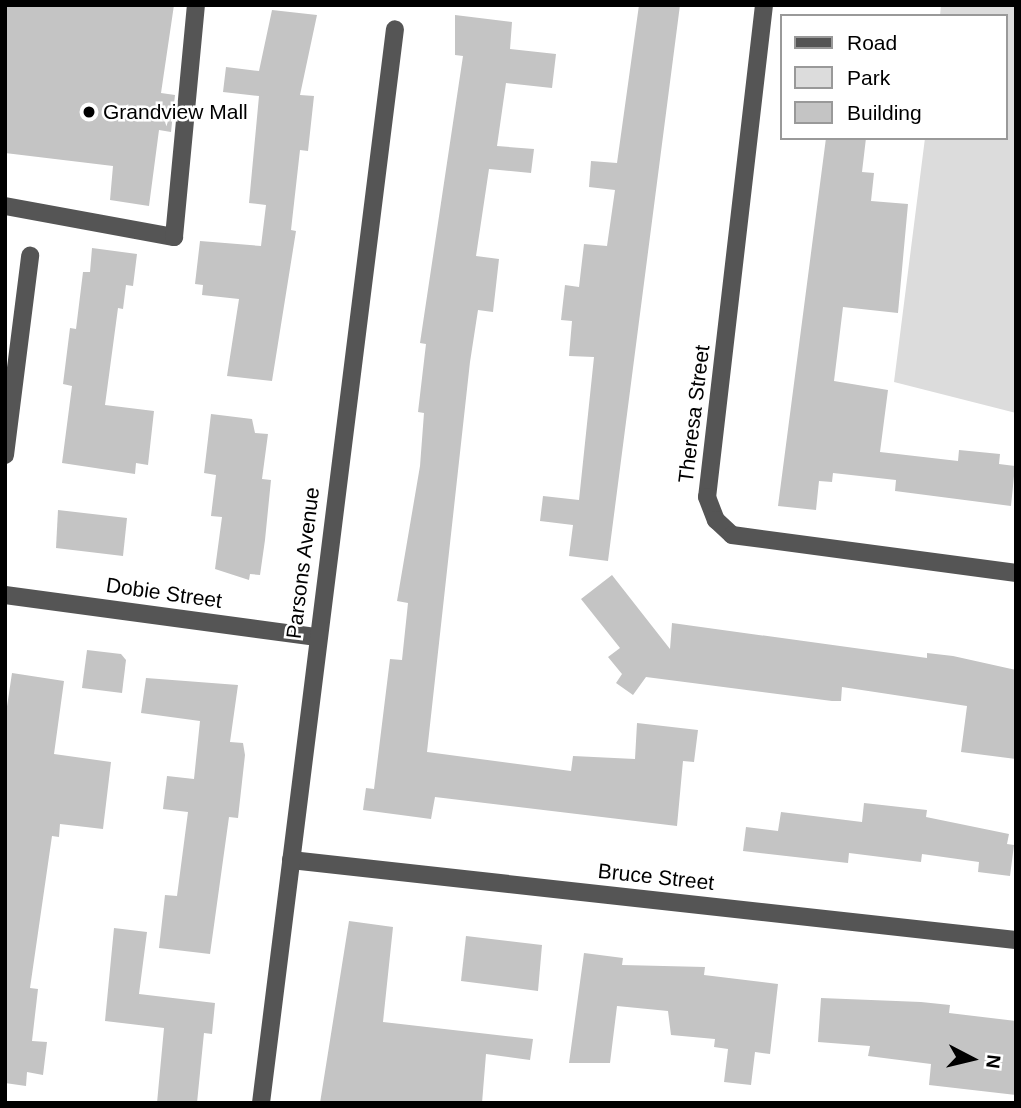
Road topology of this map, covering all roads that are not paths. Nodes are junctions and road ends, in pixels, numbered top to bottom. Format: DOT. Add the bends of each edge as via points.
graph roads {
  1 [pos="196,5"];
  2 [pos="764,5"];
  3 [pos="395,29"];
  4 [pos="5,206"];
  5 [pos="30,256"];
  6 [pos="5,455"];
  7 [pos="1016,573"];
  8 [pos="5,595"];
  9 [pos="317,637"];
  10 [pos="291,860"];
  11 [pos="1016,940"];
  12 [pos="261,1103"];
  1 -- 4 [label="street" via="174,237"];
  2 -- 7 [label="street, Theresa Street" via="707,497 716,520 732,535"];
  3 -- 9 [label="street, Parsons Avenue"];
  5 -- 6 [label="street"];
  8 -- 9 [label="street, Dobie Street"];
  9 -- 10 [label="street, Parsons Avenue"];
  10 -- 11 [label="street, Bruce Street"];
  10 -- 12 [label="street, Parsons Avenue"];
}
